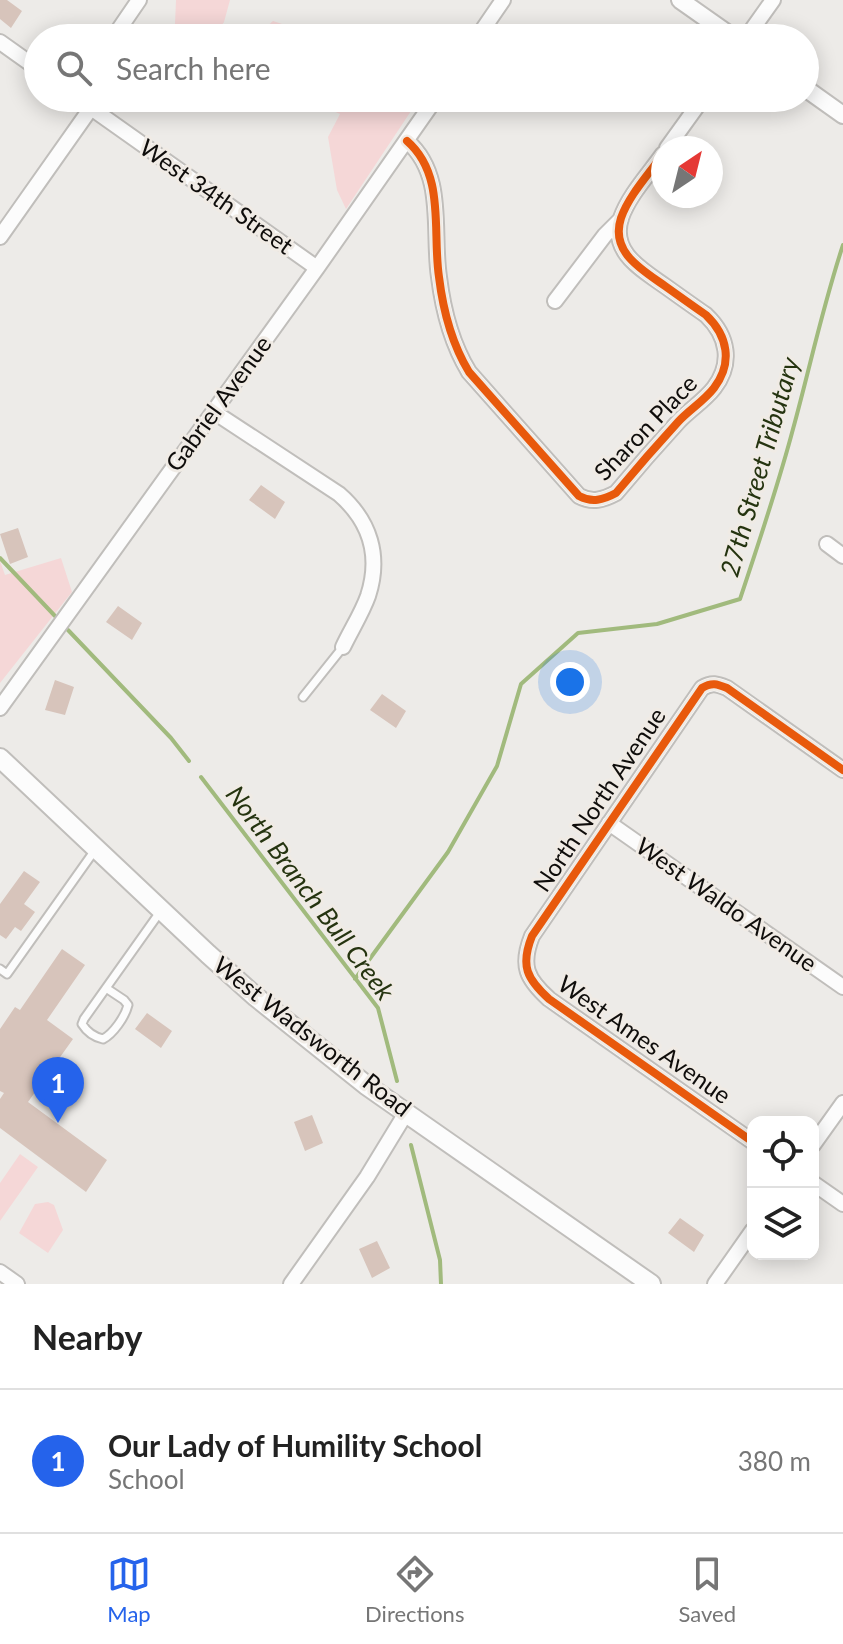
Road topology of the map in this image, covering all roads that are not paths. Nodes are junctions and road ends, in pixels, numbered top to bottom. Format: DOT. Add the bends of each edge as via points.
graph roads {
  1 [pos="139,0"];
  2 [pos="503,0"];
  3 [pos="680,0"];
  4 [pos="773,0"];
  5 [pos="123,24"];
  6 [pos="487,24"];
  7 [pos="714,24"];
  8 [pos="756,24"];
  9 [pos="0,42"];
  10 [pos="24,59"];
  11 [pos="819,97"];
  12 [pos="841,110"];
  13 [pos="88,112"];
  14 [pos="97,112"];
  15 [pos="427,112"];
  16 [pos="693,112"];
  17 [pos="676,136"];
  18 [pos="407,141"];
  19 [pos="651,171"];
  20 [pos="621,219"];
  21 [pos="0,237"];
  22 [pos="317,268"];
  23 [pos="555,301"];
  24 [pos="214,412"];
  25 [pos="827,544"];
  26 [pos="843,556"];
  27 [pos="343,647"];
  28 [pos="303,697"];
  29 [pos="0,708"];
  30 [pos="0,758"];
  31 [pos="843,770"];
  32 [pos="609,823"];
  33 [pos="96,849"];
  34 [pos="161,910"];
  35 [pos="545,918"];
  36 [pos="4,971"];
  37 [pos="0,984"];
  38 [pos="843,987"];
  39 [pos="106,988"];
  40 [pos="843,1103"];
  41 [pos="406,1113"];
  42 [pos="819,1137"];
  43 [pos="747,1138"];
  44 [pos="819,1187"];
  45 [pos="843,1204"];
  46 [pos="747,1239"];
  47 [pos="0,1272"];
  48 [pos="17,1284"];
  49 [pos="291,1284"];
  50 [pos="651,1284"];
  51 [pos="715,1284"];
  1 -- 5 [label="street"];
  2 -- 6 [label="street"];
  3 -- 7 [label="street"];
  4 -- 8 [label="street"];
  9 -- 10 [label="street"];
  11 -- 12 [label="street"];
  13 -- 21 [label="street"];
  14 -- 22 [label="street, West 34th Street"];
  15 -- 18 [label="street, Gabriel Avenue"];
  16 -- 17 [label="street"];
  18 -- 20 [label="street, Sharon Place" via="423,159 432,182 439,277 458,354 586,500 616,493 713,389 726,363 727,351 716,325 633,263 620,243"];
  18 -- 22 [label="street, Gabriel Avenue"];
  19 -- 20 [label="street"];
  20 -- 23 [label="street"];
  22 -- 24 [label="street, Gabriel Avenue"];
  24 -- 27 [label="street" via="339,494 364,524 373,557 372,580"];
  24 -- 29 [label="street, Gabriel Avenue"];
  25 -- 26 [label="street"];
  27 -- 28 [label="lane"];
  30 -- 33 [label="main road, West Wadsworth Road"];
  31 -- 32 [label="street, North North Avenue" via="727,688 708,684"];
  32 -- 35 [label="street, North North Avenue"];
  32 -- 38 [label="street, West Waldo Avenue"];
  33 -- 34 [label="main road, West Wadsworth Road"];
  33 -- 36 [label="lane"];
  34 -- 39 [label="lane"];
  34 -- 41 [label="main road, West Wadsworth Road" via="256,997"];
  35 -- 43 [label="street, West Ames Avenue" via="527,949 533,985"];
  36 -- 37 [label="lane"];
  39 -- 39 [label="lane" via="82,1024 103,1039 128,1005"];
  40 -- 42 [label="street"];
  41 -- 49 [label="street"];
  41 -- 50 [label="main road, West Wadsworth Road"];
  44 -- 45 [label="street"];
  46 -- 51 [label="street"];
  47 -- 48 [label="street"];
}
